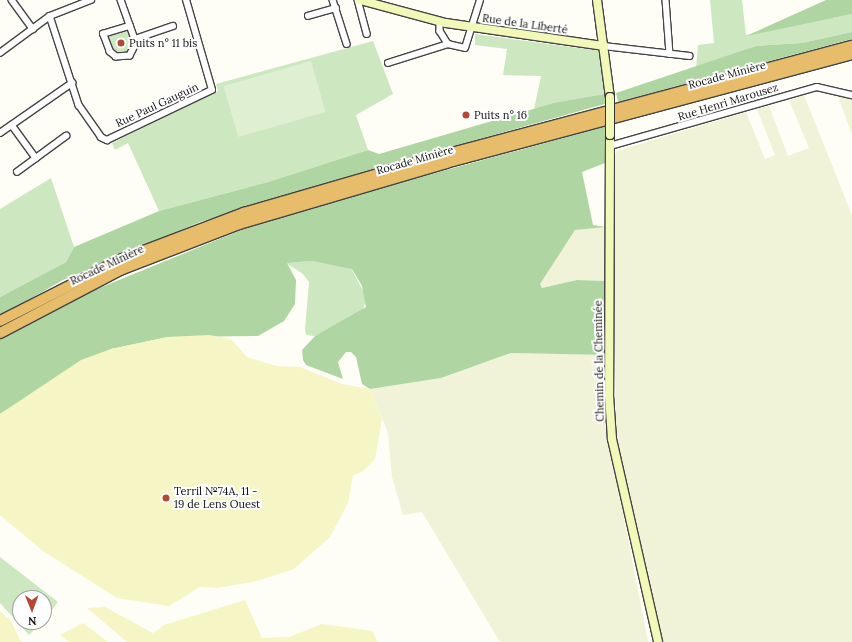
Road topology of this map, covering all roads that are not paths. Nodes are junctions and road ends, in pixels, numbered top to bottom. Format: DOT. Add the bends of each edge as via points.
graph roads {
  1 [pos="12,0"];
  2 [pos="91,0"];
  3 [pos="122,0"];
  4 [pos="186,0"];
  5 [pos="333,0"];
  6 [pos="359,0"];
  7 [pos="480,0"];
  8 [pos="597,0"];
  9 [pos="666,0"];
  10 [pos="336,8"];
  11 [pos="50,16"];
  12 [pos="308,16"];
  13 [pos="440,21"];
  14 [pos="130,26"];
  15 [pos="173,26"];
  16 [pos="473,28"];
  17 [pos="33,29"];
  18 [pos="367,34"];
  19 [pos="135,39"];
  20 [pos="347,44"];
  21 [pos="448,44"];
  22 [pos="604,46"];
  23 [pos="852,46"];
  24 [pos="0,53"];
  25 [pos="670,54"];
  26 [pos="852,54"];
  27 [pos="689,56"];
  28 [pos="388,63"];
  29 [pos="72,83"];
  30 [pos="852,95"];
  31 [pos="12,125"];
  32 [pos="0,133"];
  33 [pos="66,136"];
  34 [pos="610,146"];
  35 [pos="36,158"];
  36 [pos="17,172"];
  37 [pos="0,321"];
  38 [pos="0,333"];
  39 [pos="658,642"];
  1 -- 17 [label="street"];
  2 -- 11 [label="street"];
  3 -- 14 [label="street"];
  4 -- 29 [label="street, Rue Paul Gauguin" via="213,86 108,140 101,137 79,105"];
  5 -- 10 [label="street"];
  6 -- 13 [label="street, Rue de la Liberté"];
  6 -- 18 [label="street"];
  7 -- 16 [label="street"];
  8 -- 22 [label="street, Chemin de la Cheminée"];
  9 -- 25 [label="street"];
  10 -- 12 [label="street"];
  10 -- 20 [label="street"];
  11 -- 17 [label="street"];
  11 -- 29 [label="street"];
  13 -- 16 [label="street, Rue de la Liberté"];
  13 -- 21 [label="street" via="440,31"];
  14 -- 19 [label="street"];
  14 -- 19 [label="street" via="104,34 110,52 119,58 130,56"];
  15 -- 19 [label="street"];
  16 -- 21 [label="street" via="465,48"];
  16 -- 22 [label="street, Rue de la Liberté"];
  17 -- 24 [label="street"];
  21 -- 28 [label="street"];
  22 -- 25 [label="street, Rue de la Liberté"];
  22 -- 34 [label="street, Chemin de la Cheminée, bridge" via="610,91"];
  23 -- 37 [label="highway, Rocade Minière" via="444,155 244,213 120,260"];
  25 -- 27 [label="street, Rue de la Liberté"];
  26 -- 38 [label="highway, Rocade Minière" via="431,168 239,224 120,270"];
  29 -- 31 [label="street"];
  30 -- 34 [label="street, Rue Henri Marousez" via="817,87"];
  31 -- 32 [label="street"];
  31 -- 35 [label="street"];
  33 -- 35 [label="street"];
  34 -- 39 [label="street, Chemin de la Cheminée" via="609,395 612,439"];
  35 -- 36 [label="street"];
}
